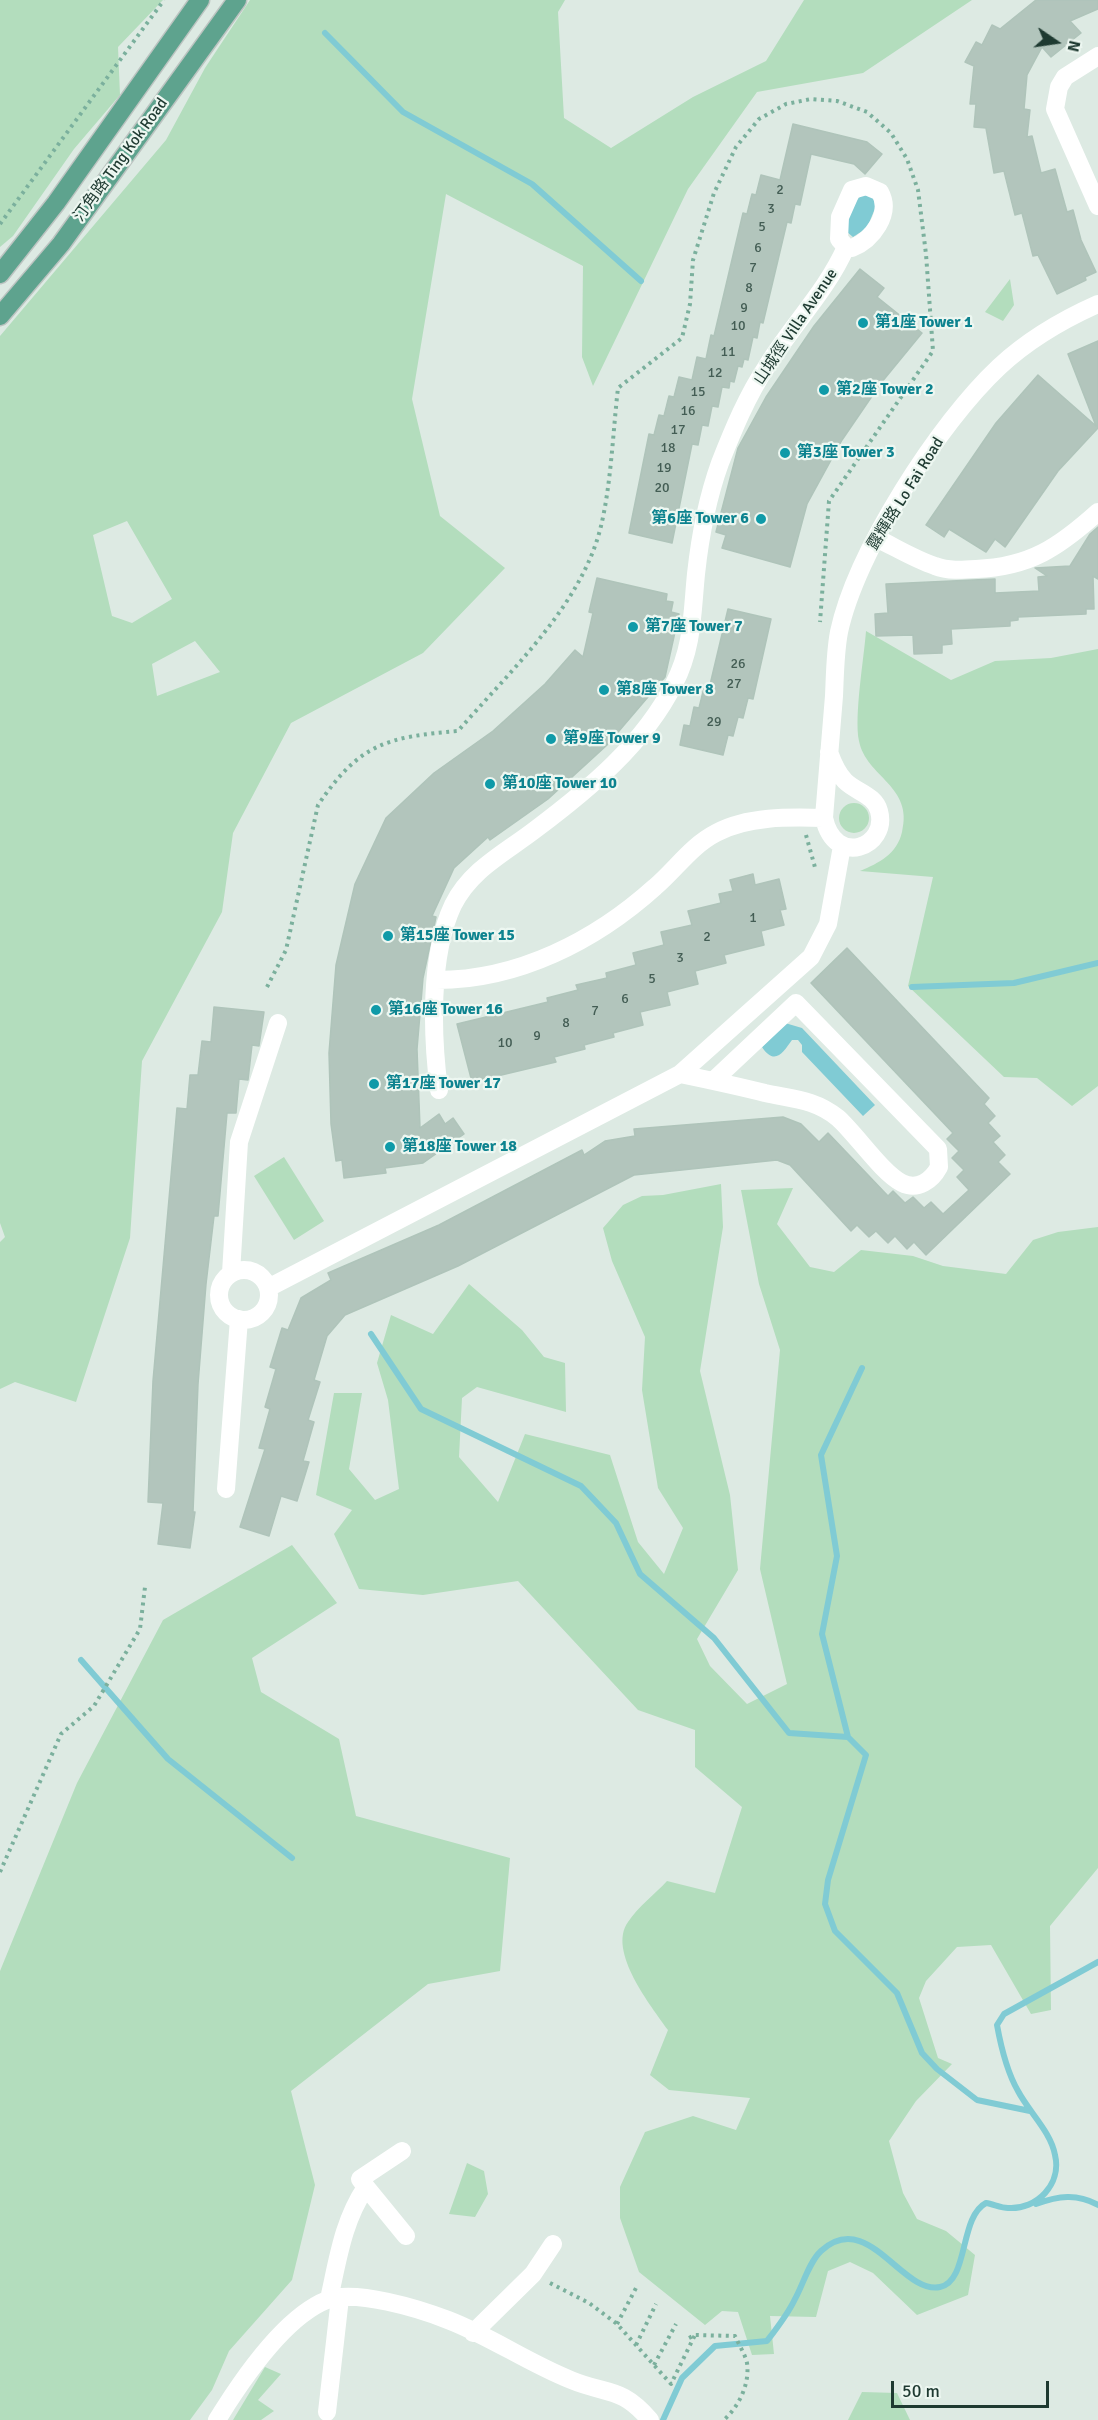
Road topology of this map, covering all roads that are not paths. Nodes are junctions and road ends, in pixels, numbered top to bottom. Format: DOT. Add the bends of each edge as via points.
graph roads {
  1 [pos="200,0"];
  2 [pos="237,0"];
  3 [pos="1098,56"];
  4 [pos="1098,206"];
  5 [pos="846,248"];
  6 [pos="0,274"];
  7 [pos="1098,304"];
  8 [pos="0,316"];
  9 [pos="1098,512"];
  10 [pos="876,538"];
  11 [pos="830,752"];
  12 [pos="824,818"];
  13 [pos="842,846"];
  14 [pos="436,980"];
  15 [pos="278,1023"];
  16 [pos="680,1074"];
  17 [pos="713,1081"];
  18 [pos="439,1090"];
  19 [pos="231,1273"];
  20 [pos="268,1288"];
  21 [pos="239,1319"];
  22 [pos="226,1489"];
  23 [pos="402,2151"];
  24 [pos="366,2187"];
  25 [pos="406,2236"];
  26 [pos="552,2244"];
  27 [pos="334,2298"];
  28 [pos="473,2333"];
  29 [pos="327,2412"];
  30 [pos="218,2420"];
  31 [pos="650,2420"];
  1 -- 6 [label="main road, 汀角路 Ting Kok Road" via="56,203"];
  2 -- 8 [label="main road, 汀角路 Ting Kok Road" via="61,244"];
  3 -- 4 [label="street" via="1065,77 1055,109"];
  5 -- 14 [label="street, 山城徑 Villa Avenue" via="825,288 766,366 732,432 700,540 692,632 666,699 645,728 591,784 472,878 453,905"];
  7 -- 10 [label="street, 露輝路 Lo Fai Road" via="1048,329 999,368 941,438"];
  9 -- 10 [label="street" via="1053,549 1003,567 944,568"];
  10 -- 11 [label="street, 露輝路 Lo Fai Road" via="854,585 838,634"];
  11 -- 12 [label="street, 露輝路 Lo Fai Road"];
  11 -- 13 [label="street" via="839,773 872,799 880,814 878,831 867,844"];
  12 -- 13 [label="street" via="830,837"];
  12 -- 14 [label="street" via="755,821 717,832 690,851 634,906 582,940 496,974 468,980"];
  13 -- 16 [label="street" via="828,924 811,957"];
  14 -- 18 [label="street, 山城徑 Villa Avenue" via="434,1022"];
  15 -- 19 [label="street" via="239,1142"];
  16 -- 17 [label="street"];
  16 -- 20 [label="street"];
  17 -- 17 [label="street" via="793,1096 825,1108 902,1183 920,1185 939,1167 938,1149 796,1003"];
  19 -- 20 [label="street" via="254,1271"];
  19 -- 21 [label="street" via="221,1286 221,1303 231,1316"];
  20 -- 21 [label="street" via="267,1305 262,1312 256,1317"];
  21 -- 22 [label="street"];
  23 -- 24 [label="street" via="360,2179"];
  24 -- 25 [label="street"];
  24 -- 27 [label="street" via="352,2207 344,2229"];
  26 -- 28 [label="street" via="533,2274"];
  27 -- 28 [label="street" via="386,2302 448,2320"];
  27 -- 29 [label="street"];
  27 -- 30 [label="street" via="309,2309 278,2339"];
  28 -- 31 [label="street" via="572,2381 626,2396"];
}
